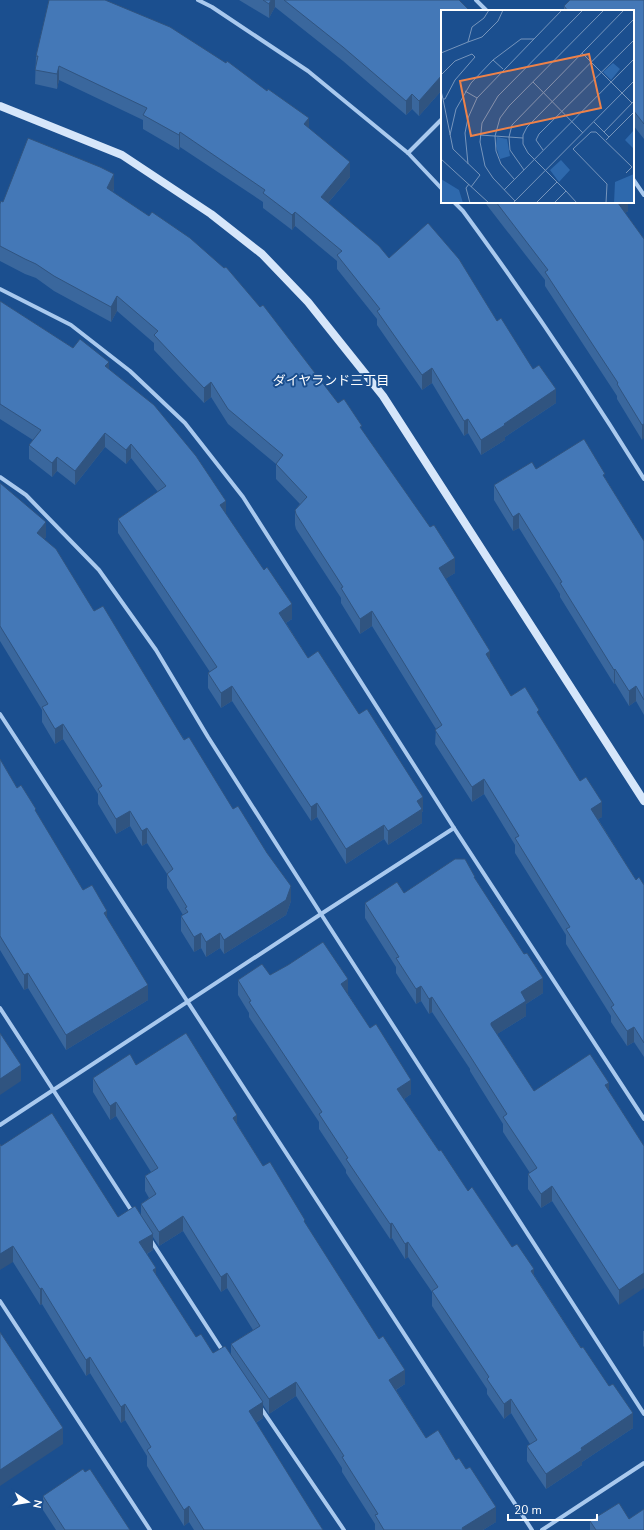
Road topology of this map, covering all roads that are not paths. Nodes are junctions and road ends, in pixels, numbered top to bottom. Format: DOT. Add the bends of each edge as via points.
graph roads {
  1 [pos="198,0"];
  2 [pos="476,0"];
  3 [pos="486,10"];
  4 [pos="0,106"];
  5 [pos="441,120"];
  6 [pos="408,153"];
  7 [pos="634,180"];
  8 [pos="441,188"];
  9 [pos="644,195"];
  10 [pos="455,203"];
  11 [pos="0,289"];
  12 [pos="0,478"];
  13 [pos="644,479"];
  14 [pos="0,714"];
  15 [pos="644,801"];
  16 [pos="454,828"];
  17 [pos="321,914"];
  18 [pos="187,1002"];
  19 [pos="0,1008"];
  20 [pos="52,1091"];
  21 [pos="644,1119"];
  22 [pos="0,1125"];
  23 [pos="134,1215"];
  24 [pos="147,1234"];
  25 [pos="0,1301"];
  26 [pos="227,1358"];
  27 [pos="259,1404"];
  28 [pos="644,1414"];
  29 [pos="644,1463"];
  30 [pos="150,1530"];
  31 [pos="344,1530"];
  32 [pos="532,1530"];
  33 [pos="542,1530"];
  1 -- 6 [label="street" via="212,6 308,71"];
  2 -- 3 [label="street"];
  4 -- 15 [label="street" via="122,155 212,214 262,254 308,302 383,396"];
  5 -- 6 [label="street"];
  6 -- 8 [label="street"];
  7 -- 9 [label="street"];
  10 -- 13 [label="street" via="515,281 597,403"];
  11 -- 16 [label="street" via="71,325 130,371 185,423 243,497"];
  12 -- 17 [label="street" via="26,495 99,570 156,650 208,737"];
  14 -- 18 [label="street"];
  16 -- 17 [label="street"];
  16 -- 21 [label="street"];
  17 -- 18 [label="street"];
  17 -- 28 [label="street"];
  18 -- 20 [label="street"];
  18 -- 32 [label="street"];
  19 -- 20 [label="street"];
  20 -- 22 [label="street"];
  20 -- 23 [label="street" via="69,1112"];
  24 -- 26 [label="street"];
  25 -- 30 [label="street"];
  27 -- 31 [label="street"];
  29 -- 33 [label="street"];
}
